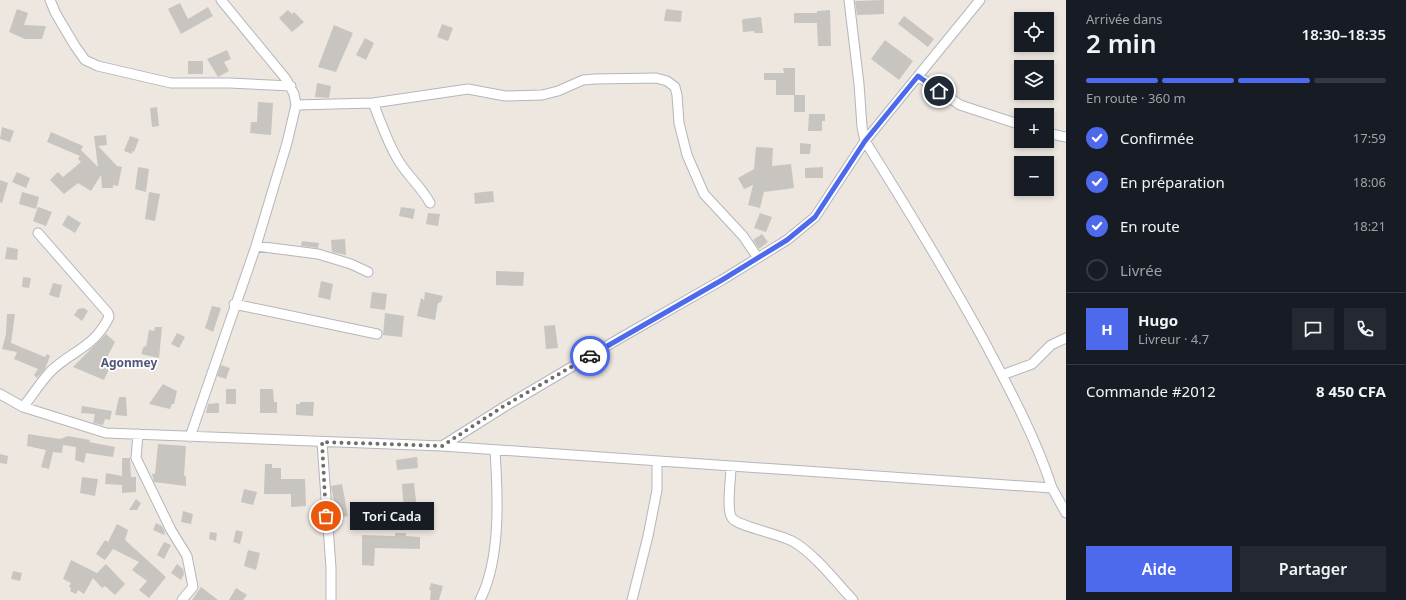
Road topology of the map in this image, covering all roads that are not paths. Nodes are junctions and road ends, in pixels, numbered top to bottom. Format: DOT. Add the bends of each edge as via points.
graph roads {
  1 [pos="50,0"];
  2 [pos="221,0"];
  3 [pos="849,0"];
  4 [pos="980,0"];
  5 [pos="918,76"];
  6 [pos="291,86"];
  7 [pos="373,102"];
  8 [pos="296,105"];
  9 [pos="1014,123"];
  10 [pos="1054,134"];
  11 [pos="1066,136"];
  12 [pos="865,141"];
  13 [pos="430,203"];
  14 [pos="38,233"];
  15 [pos="256,246"];
  16 [pos="758,258"];
  17 [pos="368,272"];
  18 [pos="234,304"];
  19 [pos="377,334"];
  20 [pos="1066,338"];
  21 [pos="1002,374"];
  22 [pos="0,394"];
  23 [pos="23,407"];
  24 [pos="138,434"];
  25 [pos="190,437"];
  26 [pos="322,442"];
  27 [pos="442,446"];
  28 [pos="495,451"];
  29 [pos="657,462"];
  30 [pos="731,467"];
  31 [pos="1052,488"];
  32 [pos="1066,513"];
  33 [pos="182,600"];
  34 [pos="331,600"];
  35 [pos="480,600"];
  36 [pos="632,600"];
  37 [pos="853,600"];
  1 -- 6 [label="street" via="85,60 98,66 171,83"];
  2 -- 6 [label="street"];
  3 -- 12 [label="street"];
  4 -- 5 [label="street"];
  5 -- 9 [label="street" via="960,105"];
  5 -- 12 [label="street"];
  6 -- 8 [label="street"];
  7 -- 8 [label="street"];
  7 -- 13 [label="street" via="400,163 424,191"];
  7 -- 16 [label="street" via="468,89 506,96 542,95 583,80 595,79 656,78 667,81 675,87 679,122 687,155 704,194 743,236"];
  8 -- 15 [label="street"];
  10 -- 11 [label="street"];
  12 -- 16 [label="street" via="815,217 787,240"];
  12 -- 21 [label="street" via="947,275"];
  14 -- 23 [label="street" via="109,317 89,344 50,372"];
  15 -- 17 [label="street" via="318,254"];
  15 -- 18 [label="street"];
  16 -- 27 [label="street" via="510,403"];
  18 -- 19 [label="street"];
  18 -- 25 [label="street"];
  20 -- 21 [label="street" via="1051,345 1032,364"];
  21 -- 31 [label="street" via="1038,446"];
  22 -- 23 [label="street"];
  23 -- 24 [label="street" via="106,433"];
  24 -- 25 [label="street"];
  24 -- 33 [label="street" via="136,458 190,566 193,587"];
  25 -- 26 [label="street"];
  26 -- 27 [label="street"];
  26 -- 34 [label="street"];
  27 -- 28 [label="street"];
  28 -- 29 [label="street"];
  28 -- 35 [label="street" via="497,480 492,569"];
  29 -- 30 [label="street"];
  29 -- 36 [label="street" via="657,490"];
  30 -- 31 [label="street"];
  30 -- 37 [label="street" via="729,512 732,519 792,541 805,550"];
  31 -- 32 [label="street"];
}
